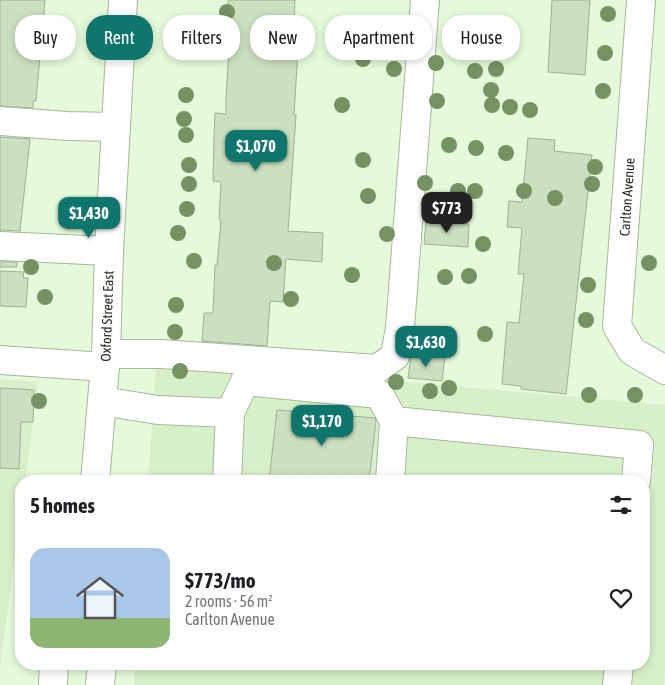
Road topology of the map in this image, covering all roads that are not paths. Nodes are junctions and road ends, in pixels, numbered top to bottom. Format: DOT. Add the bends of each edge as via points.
graph roads {
  1 [pos="123,0"];
  2 [pos="425,0"];
  3 [pos="641,0"];
  4 [pos="0,121"];
  5 [pos="116,127"];
  6 [pos="0,246"];
  7 [pos="109,251"];
  8 [pos="0,360"];
  9 [pos="106,361"];
  10 [pos="665,370"];
  11 [pos="102,402"];
  12 [pos="230,413"];
  13 [pos="394,421"];
  14 [pos="96,475"];
  15 [pos="226,475"];
  16 [pos="390,475"];
  17 [pos="636,475"];
  18 [pos="53,670"];
  19 [pos="101,670"];
  20 [pos="618,670"];
  21 [pos="52,685"];
  22 [pos="100,685"];
  23 [pos="617,685"];
  1 -- 5 [label="main road, Oxford Street East"];
  2 -- 9 [label="main road" via="400,328 395,356 377,369 160,354"];
  3 -- 10 [label="main road, Carlton Avenue" via="617,326 632,351"];
  4 -- 5 [label="main road"];
  5 -- 7 [label="main road, Oxford Street East"];
  6 -- 7 [label="main road"];
  7 -- 9 [label="main road, Oxford Street East"];
  8 -- 9 [label="main road"];
  9 -- 11 [label="main road, Oxford Street East"];
  11 -- 12 [label="main road" via="158,410"];
  11 -- 14 [label="main road, Oxford Street East"];
  12 -- 13 [label="main road" via="245,381 379,394"];
  12 -- 15 [label="main road"];
  13 -- 16 [label="main road"];
  13 -- 17 [label="main road" via="639,445"];
  18 -- 21 [label="main road"];
  19 -- 22 [label="main road"];
  20 -- 23 [label="main road"];
}
